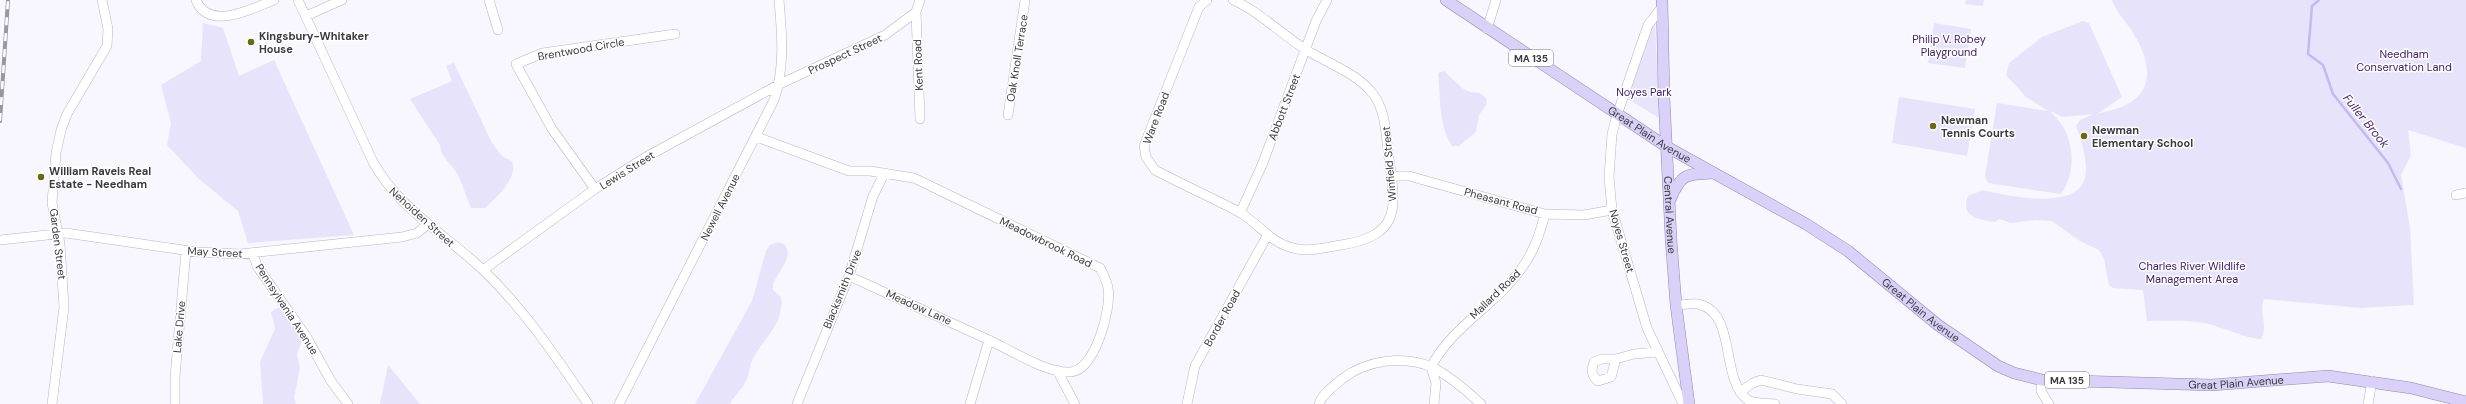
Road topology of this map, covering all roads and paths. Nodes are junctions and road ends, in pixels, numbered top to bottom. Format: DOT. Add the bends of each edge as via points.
graph roads {
  1 [pos="102,0"];
  2 [pos="196,0"];
  3 [pos="274,0"];
  4 [pos="298,0"];
  5 [pos="342,0"];
  6 [pos="488,0"];
  7 [pos="779,0"];
  8 [pos="920,0"];
  9 [pos="1025,0"];
  10 [pos="1207,0"];
  11 [pos="1233,0"];
  12 [pos="1327,0"];
  13 [pos="1446,0"];
  14 [pos="1496,0"];
  15 [pos="1662,4"];
  16 [pos="916,12"];
  17 [pos="306,16"];
  18 [pos="1487,29"];
  19 [pos="498,30"];
  20 [pos="675,34"];
  21 [pos="1306,50"];
  22 [pos="780,84"];
  23 [pos="1008,115"];
  24 [pos="1617,115"];
  25 [pos="920,119"];
  26 [pos="757,137"];
  27 [pos="1667,147"];
  28 [pos="1713,173"];
  29 [pos="884,174"];
  30 [pos="1391,176"];
  31 [pos="595,189"];
  32 [pos="2466,193"];
  33 [pos="2456,195"];
  34 [pos="1670,200"];
  35 [pos="1612,210"];
  36 [pos="1240,213"];
  37 [pos="1545,214"];
  38 [pos="427,225"];
  39 [pos="58,233"];
  40 [pos="1267,236"];
  41 [pos="0,240"];
  42 [pos="186,251"];
  43 [pos="253,254"];
  44 [pos="483,270"];
  45 [pos="849,276"];
  46 [pos="1676,305"];
  47 [pos="989,340"];
  48 [pos="1657,352"];
  49 [pos="1616,359"];
  50 [pos="1431,367"];
  51 [pos="1057,370"];
  52 [pos="2042,380"];
  53 [pos="2372,381"];
  54 [pos="1740,392"];
  55 [pos="2466,402"];
  56 [pos="52,404"];
  57 [pos="175,404"];
  58 [pos="348,404"];
  59 [pos="588,404"];
  60 [pos="619,404"];
  61 [pos="797,404"];
  62 [pos="970,404"];
  63 [pos="1075,404"];
  64 [pos="1187,404"];
  65 [pos="1319,404"];
  66 [pos="1434,404"];
  67 [pos="1481,404"];
  68 [pos="1683,404"];
  69 [pos="1689,404"];
  70 [pos="1775,404"];
  71 [pos="1842,404"];
  72 [pos="2049,404"];
  73 [pos="2368,404"];
  1 -- 39 [label="street, Garden Street" via="108,29 107,46 67,114 57,145 52,203"];
  2 -- 3 [label="street" via="198,6 207,13 227,16"];
  4 -- 17 [label="street, Nehoiden Street"];
  5 -- 17 [label="street"];
  6 -- 19 [label="street"];
  7 -- 22 [label="street, Newell Avenue" via="782,37"];
  8 -- 16 [label="street"];
  9 -- 23 [label="street, Oak Knoll Terrace"];
  10 -- 36 [label="street, Ware Road" via="1199,7 1144,146 1146,157 1155,170"];
  11 -- 21 [label="street"];
  12 -- 21 [label="street, Abbott Street" via="1316,21"];
  13 -- 18 [label="main road, Great Plain Avenue / MA 135"];
  14 -- 18 [label="street"];
  15 -- 24 [label="street, Noyes Street" via="1648,25"];
  15 -- 27 [label="main road, Central Avenue"];
  16 -- 22 [label="street, Prospect Street" via="885,35"];
  16 -- 25 [label="street, Kent Road"];
  17 -- 38 [label="street, Nehoiden Street" via="380,176"];
  18 -- 24 [label="main road, Great Plain Avenue / MA 135"];
  20 -- 31 [label="street, Brentwood Circle" via="543,53 516,64 552,129"];
  21 -- 30 [label="street, Winfield Street" via="1362,82 1374,95 1385,121"];
  21 -- 36 [label="street, Abbott Street" via="1262,165"];
  22 -- 26 [label="street, Newell Avenue"];
  22 -- 31 [label="street, Lewis Street" via="646,157"];
  24 -- 27 [label="main road, Great Plain Avenue / MA 135"];
  24 -- 35 [label="street, Noyes Street" via="1612,134 1609,177"];
  26 -- 29 [label="street, Meadowbrook Road" via="834,167"];
  26 -- 60 [label="street, Newell Avenue"];
  27 -- 28 [label="main road, Great Plain Avenue / MA 135"];
  27 -- 34 [label="main road, Central Avenue"];
  28 -- 34 [label="main road" via="1692,174 1683,178 1677,184"];
  28 -- 52 [label="main road, Great Plain Avenue / MA 135" via="1806,224 1848,251 1969,348 2003,368"];
  29 -- 45 [label="street, Blacksmith Drive" via="873,196"];
  29 -- 51 [label="street, Meadowbrook Road" via="914,178 930,184 1100,268 1108,288 1108,298 1107,311 1094,353 1079,370"];
  30 -- 37 [label="street, Pheasant Road" via="1409,176"];
  30 -- 40 [label="street, Winfield Street" via="1393,212 1389,224 1374,236 1355,243 1307,250 1289,246"];
  31 -- 44 [label="street, Lewis Street"];
  32 -- 33 [label="street"];
  34 -- 46 [label="main road, Central Avenue"];
  35 -- 37 [label="street, Pheasant Road" via="1584,215"];
  35 -- 48 [label="street, Noyes Street" via="1644,320"];
  36 -- 40 [label="street, Winfield Street"];
  37 -- 50 [label="street, Mallard Road" via="1535,245 1521,270 1457,330 1440,350"];
  38 -- 43 [label="street, May Street" via="417,233 402,236"];
  38 -- 44 [label="street, Nehoiden Street"];
  39 -- 41 [label="street, May Street"];
  39 -- 42 [label="street, May Street"];
  39 -- 56 [label="street, Garden Street" via="64,314"];
  40 -- 64 [label="street, Border Road" via="1196,366"];
  42 -- 43 [label="street, May Street"];
  42 -- 57 [label="street, Lake Drive"];
  43 -- 58 [label="street, Pennsylvania Avenue" via="259,270 306,336 331,381"];
  44 -- 59 [label="street, Nehoiden Street" via="529,319"];
  45 -- 47 [label="street, Meadow Lane"];
  45 -- 61 [label="street, Blacksmith Drive"];
  46 -- 54 [label="street" via="1698,304 1722,324 1732,374"];
  46 -- 69 [label="main road, Central Avenue"];
  47 -- 51 [label="street, Meadowbrook Road"];
  47 -- 62 [label="street"];
  48 -- 49 [label="street"];
  48 -- 68 [label="street, Noyes Street"];
  50 -- 65 [label="street" via="1394,360 1373,363 1350,373 1333,386"];
  50 -- 66 [label="street" via="1436,383"];
  50 -- 67 [label="street" via="1466,390"];
  51 -- 63 [label="street"];
  52 -- 53 [label="main road, Great Plain Avenue / MA 135" via="2212,385 2328,376"];
  52 -- 72 [label="street" via="2041,391"];
  53 -- 55 [label="main road, Great Plain Avenue / MA 135"];
  53 -- 73 [label="street"];
  54 -- 70 [label="street" via="1750,401"];
  54 -- 71 [label="street" via="1761,380 1832,394"];
}
